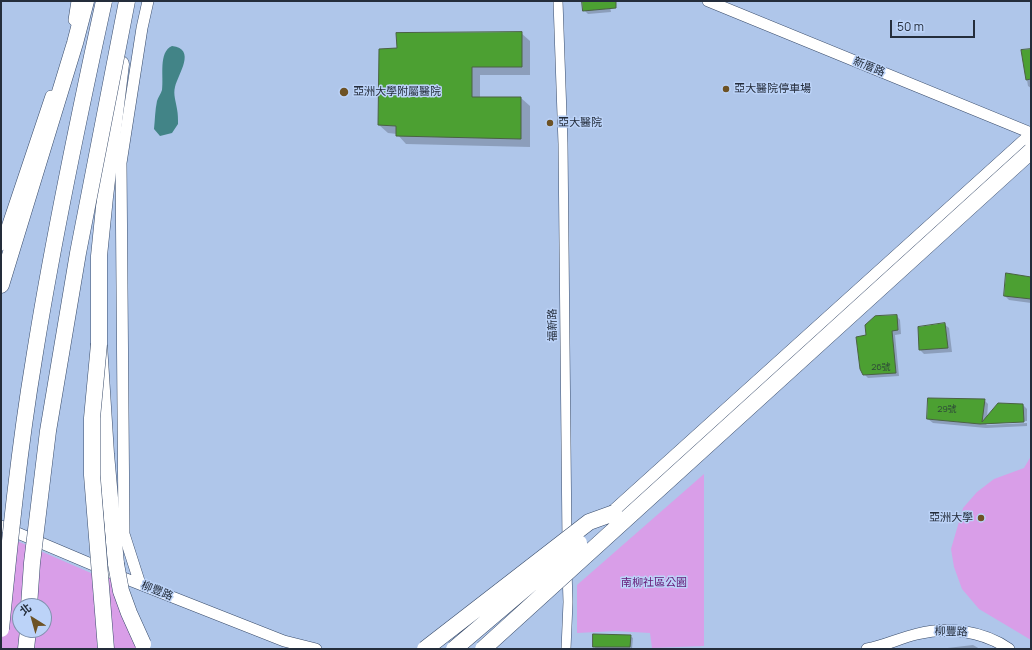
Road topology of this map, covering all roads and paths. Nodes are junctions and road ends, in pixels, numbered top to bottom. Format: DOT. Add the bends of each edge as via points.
graph roads {
  1 [pos="77,1"];
  2 [pos="86,1"];
  3 [pos="104,1"];
  4 [pos="127,1"];
  5 [pos="132,1"];
  6 [pos="148,1"];
  7 [pos="558,1"];
  8 [pos="708,1"];
  9 [pos="1031,133"];
  10 [pos="1031,137"];
  11 [pos="1031,151"];
  12 [pos="1,246"];
  13 [pos="1,285"];
  14 [pos="99,344"];
  15 [pos="614,513"];
  16 [pos="1,526"];
  17 [pos="140,584"];
  18 [pos="30,598"];
  19 [pos="1,629"];
  20 [pos="27,638"];
  21 [pos="26,649"];
  22 [pos="106,649"];
  23 [pos="148,649"];
  24 [pos="316,649"];
  25 [pos="425,649"];
  26 [pos="454,649"];
  27 [pos="483,649"];
  28 [pos="566,649"];
  29 [pos="867,649"];
  30 [pos="1009,649"];
  1 -- 12 [label="street" via="70,39"];
  2 -- 13 [label="highway"];
  3 -- 19 [label="highway, bridge" via="62,201 36,347 15,486"];
  4 -- 18 [label="highway, bridge" via="78,253 48,431"];
  5 -- 14 [label="highway" via="124,39 100,249"];
  6 -- 17 [label="street" via="121,163 124,534"];
  7 -- 28 [label="street, 福新路" via="563,144 568,602"];
  8 -- 9 [label="street, 新厝路"];
  10 -- 15 [label="highway"];
  11 -- 27 [label="highway, bridge"];
  14 -- 22 [label="highway, bridge" via="92,418 92,475"];
  14 -- 23 [label="highway, bridge" via="116,564 121,591 129,613 143,644"];
  15 -- 25 [label="highway, bridge" via="589,522"];
  15 -- 26 [label="highway, bridge"];
  16 -- 17 [label="street, 柳豐路"];
  17 -- 24 [label="street, 柳豐路" via="284,641"];
  20 -- 21 [label="highway"];
  29 -- 30 [label="street, 柳豐路" via="939,630 976,634 1001,643"];
}
